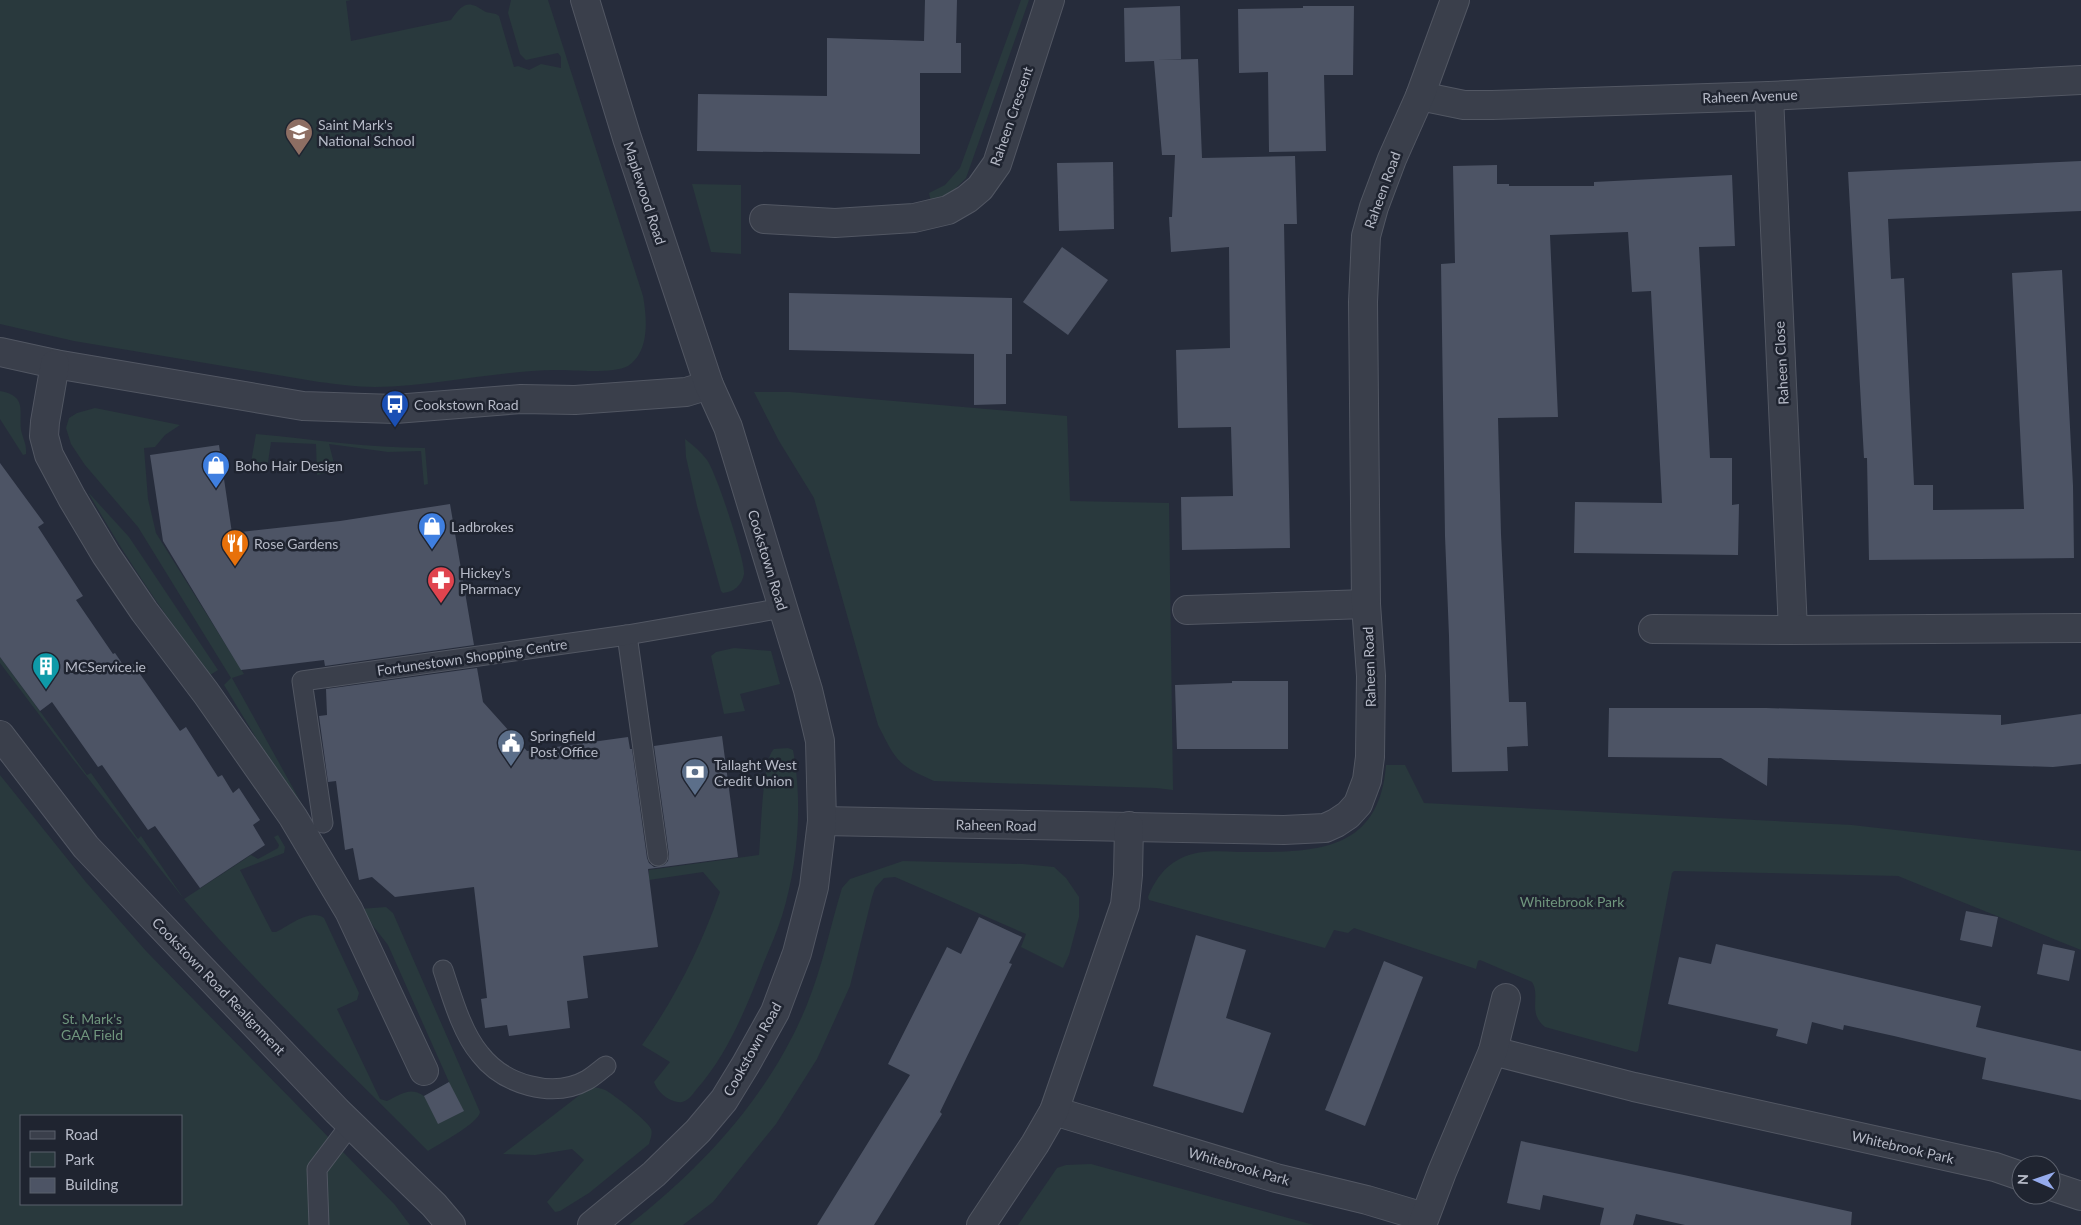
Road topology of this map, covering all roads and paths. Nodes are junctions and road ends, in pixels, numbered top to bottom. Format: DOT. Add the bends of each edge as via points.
graph roads {
  1 [pos="585,0"];
  2 [pos="1050,0"];
  3 [pos="1455,0"];
  4 [pos="2081,80"];
  5 [pos="1420,96"];
  6 [pos="1769,96"];
  7 [pos="764,220"];
  8 [pos="0,352"];
  9 [pos="55,364"];
  10 [pos="709,385"];
  11 [pos="1366,604"];
  12 [pos="783,608"];
  13 [pos="1186,610"];
  14 [pos="2081,628"];
  15 [pos="1654,629"];
  16 [pos="1793,630"];
  17 [pos="627,635"];
  18 [pos="0,736"];
  19 [pos="822,820"];
  20 [pos="323,823"];
  21 [pos="1129,826"];
  22 [pos="658,856"];
  23 [pos="442,970"];
  24 [pos="1506,998"];
  25 [pos="1493,1051"];
  26 [pos="606,1066"];
  27 [pos="424,1071"];
  28 [pos="1054,1112"];
  29 [pos="351,1124"];
  30 [pos="2011,1173"];
  31 [pos="2061,1189"];
  32 [pos="2081,1196"];
  33 [pos="1423,1221"];
  34 [pos="319,1225"];
  35 [pos="451,1225"];
  36 [pos="592,1225"];
  37 [pos="981,1225"];
  1 -- 10 [label="street, Maplewood Road"];
  2 -- 7 [label="street, Raheen Crescent" via="996,164 980,188 967,199 948,210 914,218 835,223"];
  3 -- 5 [label="street, Raheen Road"];
  4 -- 6 [label="street, Raheen Avenue"];
  5 -- 6 [label="street, Raheen Avenue" via="1464,105"];
  5 -- 11 [label="street, Raheen Road" via="1392,159 1366,236 1363,302"];
  6 -- 16 [label="street, Raheen Close"];
  8 -- 9 [label="street"];
  9 -- 10 [label="street" via="312,406 395,409 521,399 574,400 686,392"];
  9 -- 27 [label="street" via="44,436 49,455 106,555 293,817 349,911"];
  10 -- 12 [label="street, Cookstown Road" via="728,427"];
  11 -- 13 [label="street"];
  11 -- 21 [label="street, Raheen Road" via="1371,676 1370,757 1363,794 1348,815 1325,828"];
  12 -- 17 [label="lane, Fortunestown Shopping Centre"];
  12 -- 19 [label="street, Cookstown Road" via="820,741"];
  14 -- 16 [label="street"];
  15 -- 16 [label="street"];
  17 -- 20 [label="lane, Fortunestown Shopping Centre" via="302,681"];
  17 -- 22 [label="lane"];
  18 -- 29 [label="street, Cookstown Road Realignment" via="86,847"];
  19 -- 21 [label="street, Raheen Road"];
  19 -- 36 [label="street, Cookstown Road" via="814,887 797,953 775,1012 746,1064 724,1100 698,1131 654,1174"];
  21 -- 28 [label="street" via="1126,905"];
  23 -- 26 [label="lane" via="459,1017 480,1055 501,1072 540,1090 565,1088 587,1080"];
  24 -- 25 [label="street, Whitebrook Park"];
  25 -- 30 [label="street, Whitebrook Park" via="1634,1087"];
  25 -- 33 [label="street, Whitebrook Park"];
  28 -- 33 [label="street, Whitebrook Park" via="1276,1178 1367,1200"];
  28 -- 37 [label="street"];
  29 -- 34 [label="lane" via="317,1168"];
  29 -- 35 [label="street, Cookstown Road Realignment"];
  31 -- 32 [label="street"];
}
